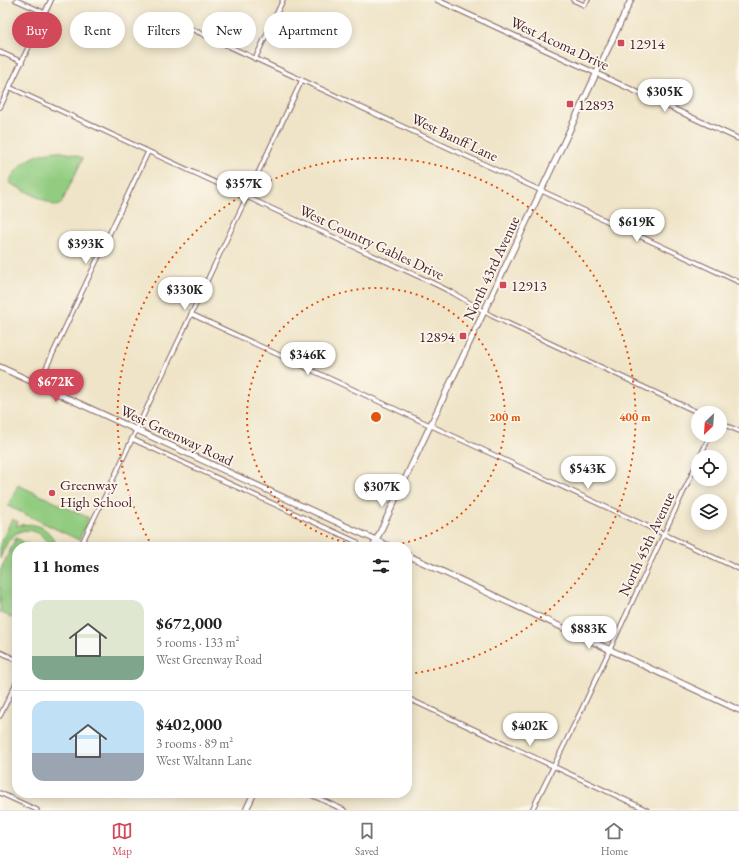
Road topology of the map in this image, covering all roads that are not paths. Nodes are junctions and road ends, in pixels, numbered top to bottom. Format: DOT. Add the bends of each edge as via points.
graph roads {
  1 [pos="16,0"];
  2 [pos="51,0"];
  3 [pos="283,0"];
  4 [pos="437,0"];
  5 [pos="573,0"];
  6 [pos="588,0"];
  7 [pos="631,0"];
  8 [pos="43,12"];
  9 [pos="45,12"];
  10 [pos="194,30"];
  11 [pos="29,48"];
  12 [pos="0,52"];
  13 [pos="255,58"];
  14 [pos="22,62"];
  15 [pos="597,73"];
  16 [pos="302,80"];
  17 [pos="10,87"];
  18 [pos="0,107"];
  19 [pos="739,139"];
  20 [pos="148,152"];
  21 [pos="541,190"];
  22 [pos="247,197"];
  23 [pos="739,282"];
  24 [pos="484,312"];
  25 [pos="191,314"];
  26 [pos="0,367"];
  27 [pos="38,385"];
  28 [pos="691,409"];
  29 [pos="431,425"];
  30 [pos="727,426"];
  31 [pos="137,430"];
  32 [pos="739,432"];
  33 [pos="132,439"];
  34 [pos="691,476"];
  35 [pos="344,525"];
  36 [pos="664,534"];
  37 [pos="340,535"];
  38 [pos="376,540"];
  39 [pos="82,542"];
  40 [pos="357,542"];
  41 [pos="380,542"];
  42 [pos="412,556"];
  43 [pos="739,568"];
  44 [pos="608,650"];
  45 [pos="0,652"];
  46 [pos="12,658"];
  47 [pos="12,691"];
  48 [pos="412,700"];
  49 [pos="739,710"];
  50 [pos="0,716"];
  51 [pos="554,766"];
  52 [pos="0,793"];
  53 [pos="252,798"];
  54 [pos="318,798"];
  55 [pos="37,810"];
  56 [pos="246,810"];
  57 [pos="344,810"];
  58 [pos="532,810"];
  59 [pos="647,810"];
  1 -- 8 [label="street"];
  2 -- 9 [label="street"];
  3 -- 13 [label="street"];
  4 -- 15 [label="street, West Acoma Drive"];
  5 -- 6 [label="street" via="584,5"];
  7 -- 15 [label="main road, North 43rd Avenue"];
  10 -- 13 [label="street, West Banff Lane"];
  11 -- 14 [label="street"];
  12 -- 14 [label="street"];
  13 -- 16 [label="street, West Banff Lane"];
  14 -- 17 [label="street"];
  15 -- 19 [label="street, West Acoma Drive"];
  15 -- 21 [label="main road, North 43rd Avenue"];
  16 -- 21 [label="street, West Banff Lane"];
  16 -- 22 [label="street"];
  17 -- 18 [label="street"];
  17 -- 20 [label="street, West Country Gables Drive"];
  20 -- 22 [label="street, West Country Gables Drive"];
  20 -- 27 [label="street"];
  21 -- 23 [label="street, West Banff Lane"];
  21 -- 24 [label="main road, North 43rd Avenue"];
  22 -- 24 [label="street, West Country Gables Drive" via="442,288"];
  22 -- 25 [label="street"];
  24 -- 28 [label="street, West Country Gables Drive"];
  24 -- 29 [label="main road, North 43rd Avenue"];
  25 -- 29 [label="street"];
  25 -- 31 [label="street"];
  26 -- 27 [label="main road, West Greenway Road"];
  27 -- 31 [label="main road, West Greenway Road"];
  29 -- 36 [label="street"];
  29 -- 38 [label="main road, North 43rd Avenue"];
  30 -- 32 [label="street"];
  31 -- 33 [label="street"];
  31 -- 35 [label="main road, West Greenway Road"];
  33 -- 37 [label="street, West Greenway Road"];
  33 -- 39 [label="street"];
  34 -- 36 [label="street, North 45th Avenue"];
  35 -- 37 [label="street"];
  35 -- 38 [label="main road, West Greenway Road"];
  36 -- 43 [label="street"];
  36 -- 44 [label="street, North 45th Avenue"];
  37 -- 40 [label="street, West Greenway Road"];
  38 -- 41 [label="main road, West Greenway Road"];
  42 -- 44 [label="main road"];
  44 -- 49 [label="main road"];
  44 -- 51 [label="street, North 45th Avenue"];
  45 -- 46 [label="street"];
  47 -- 50 [label="street"];
  48 -- 51 [label="street"];
  51 -- 58 [label="street, North 45th Avenue"];
  51 -- 59 [label="street"];
  52 -- 55 [label="street"];
  53 -- 56 [label="main road"];
  54 -- 57 [label="street"];
}
